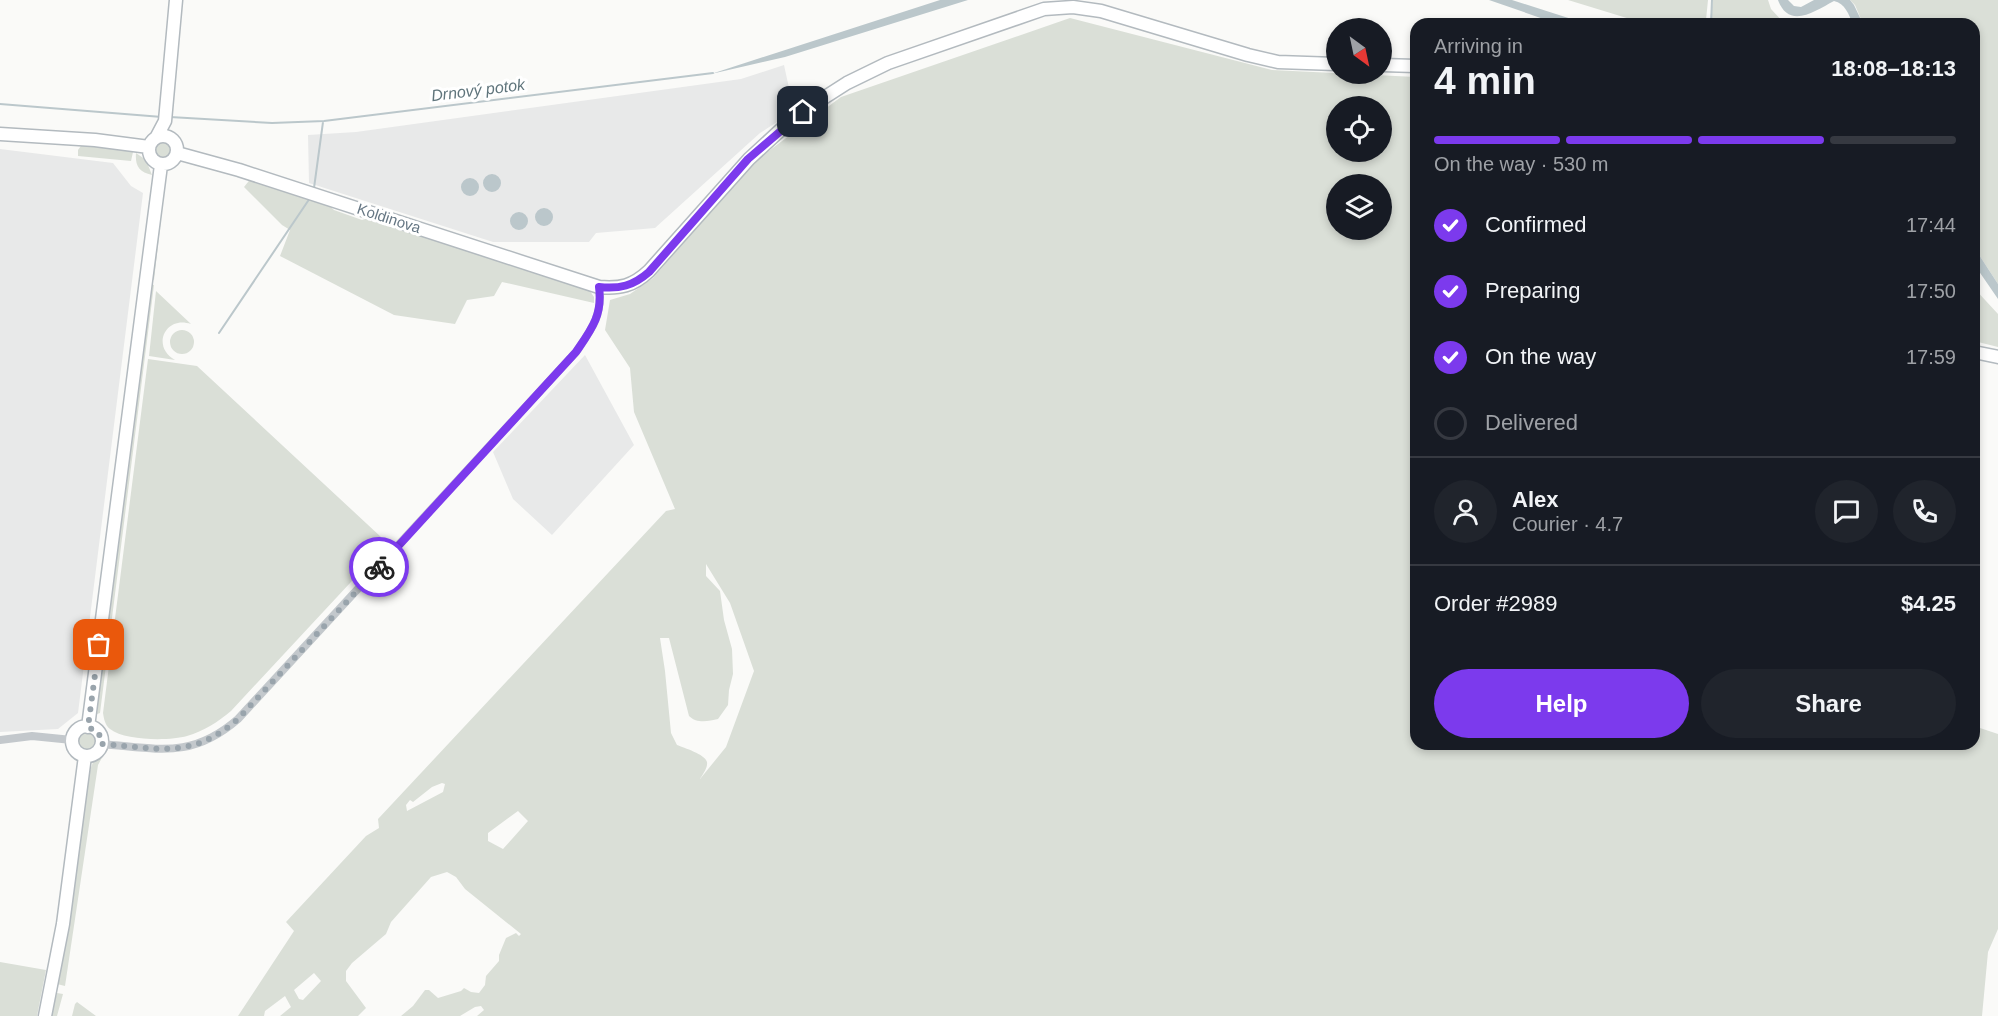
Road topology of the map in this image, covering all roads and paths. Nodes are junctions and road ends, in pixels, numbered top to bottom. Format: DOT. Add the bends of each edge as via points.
graph roads {
  1 [pos="176,0"];
  2 [pos="1326,64"];
  3 [pos="1392,65"];
  4 [pos="1410,66"];
  5 [pos="166,128"];
  6 [pos="0,134"];
  7 [pos="152,142"];
  8 [pos="177,153"];
  9 [pos="161,165"];
  10 [pos="599,287"];
  11 [pos="1980,353"];
  12 [pos="1998,357"];
  13 [pos="88,727"];
  14 [pos="0,740"];
  15 [pos="72,740"];
  16 [pos="101,744"];
  17 [pos="85,756"];
  18 [pos="45,1016"];
  1 -- 5 [label="main road"];
  2 -- 10 [label="main road" via="1278,62 1248,55 1101,11 1073,7 1044,9 888,63 835,90 786,125 748,159 649,272 623,287"];
  3 -- 4 [label="main road"];
  5 -- 7 [label="main road" via="163,136"];
  5 -- 8 [label="main road"];
  6 -- 7 [label="main road"];
  7 -- 9 [label="main road" via="150,156"];
  8 -- 9 [label="main road" via="173,161"];
  8 -- 10 [label="main road, Koldinova"];
  9 -- 13 [label="main road"];
  10 -- 16 [label="street" via="601,302 592,329 576,352 228,728 200,744 181,748 157,750"];
  11 -- 12 [label="main road"];
  13 -- 15 [label="main road" via="77,730"];
  13 -- 16 [label="main road" via="99,733"];
  14 -- 15 [label="street" via="32,736"];
  15 -- 17 [label="main road" via="75,750"];
  16 -- 17 [label="main road" via="94,754"];
  17 -- 18 [label="main road" via="63,924"];
}
